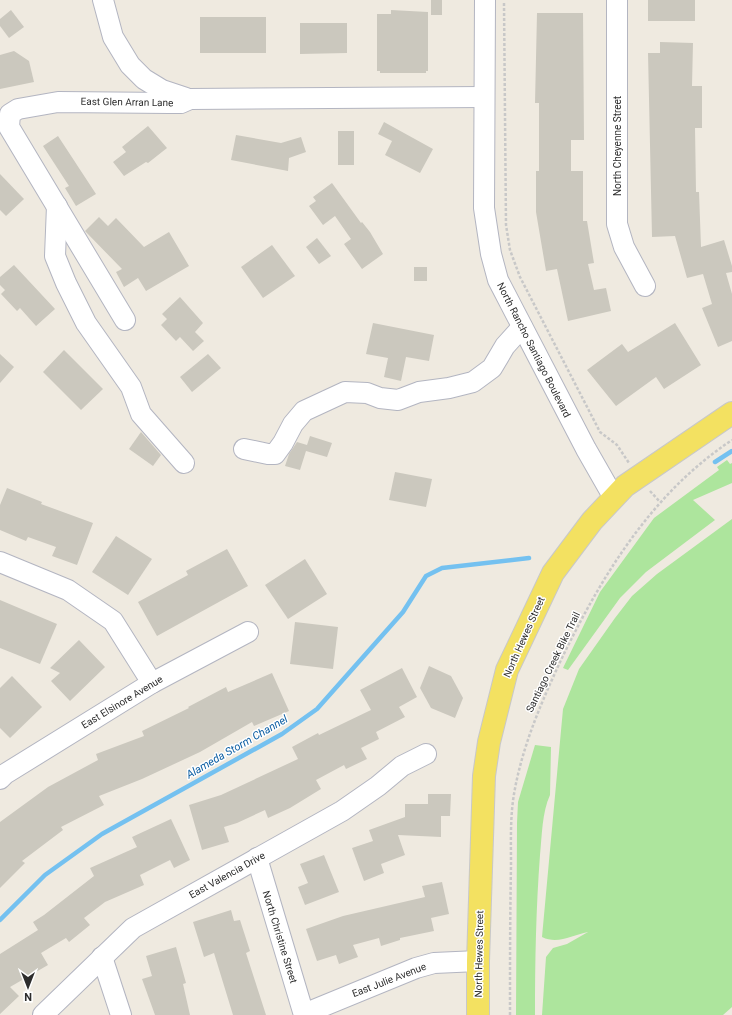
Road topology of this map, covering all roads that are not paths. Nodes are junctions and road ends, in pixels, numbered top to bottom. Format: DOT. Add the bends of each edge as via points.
graph roads {
  1 [pos="103,0"];
  2 [pos="484,0"];
  3 [pos="617,0"];
  4 [pos="484,97"];
  5 [pos="190,99"];
  6 [pos="57,206"];
  7 [pos="645,286"];
  8 [pos="126,320"];
  9 [pos="522,327"];
  10 [pos="732,412"];
  11 [pos="244,449"];
  12 [pos="184,463"];
  13 [pos="614,498"];
  14 [pos="0,562"];
  15 [pos="248,632"];
  16 [pos="152,683"];
  17 [pos="426,754"];
  18 [pos="2,774"];
  19 [pos="257,858"];
  20 [pos="102,957"];
  21 [pos="478,961"];
  22 [pos="43,1015"];
  23 [pos="121,1015"];
  24 [pos="304,1015"];
  25 [pos="478,1015"];
  1 -- 5 [label="street" via="113,37 130,65 162,90"];
  2 -- 4 [label="street, North Rancho Santiago Boulevard"];
  3 -- 7 [label="street, North Cheyenne Street" via="617,224 624,247"];
  4 -- 5 [label="street, East Glen Arran Lane"];
  4 -- 9 [label="street, North Rancho Santiago Boulevard" via="484,208 491,254 498,280"];
  5 -- 6 [label="street, East Glen Arran Lane" via="170,104 58,102 22,107 14,111 9,118 9,127"];
  6 -- 8 [label="street, East Glen Arran Lane"];
  6 -- 12 [label="street" via="55,256 69,290 86,323 131,387 141,414"];
  9 -- 11 [label="street" via="505,346 492,368 473,382 419,392 398,400 380,398 367,393 345,392 304,411 275,454"];
  9 -- 13 [label="street, North Rancho Santiago Boulevard"];
  10 -- 13 [label="main road, North Hewes Street" via="638,476"];
  13 -- 21 [label="main road, North Hewes Street" via="592,521 553,573 507,670 489,742 484,776"];
  14 -- 16 [label="street" via="68,590 113,621"];
  15 -- 16 [label="street, East Elsinore Avenue"];
  16 -- 18 [label="street, East Elsinore Avenue"];
  17 -- 19 [label="street, East Valencia Drive" via="402,766 342,811"];
  19 -- 20 [label="street, East Valencia Drive" via="133,928"];
  19 -- 24 [label="street, North Christine Street"];
  20 -- 22 [label="street, East Valencia Drive"];
  20 -- 23 [label="street"];
  21 -- 24 [label="street, East Julie Avenue" via="434,962"];
  21 -- 25 [label="main road, North Hewes Street"];
}
